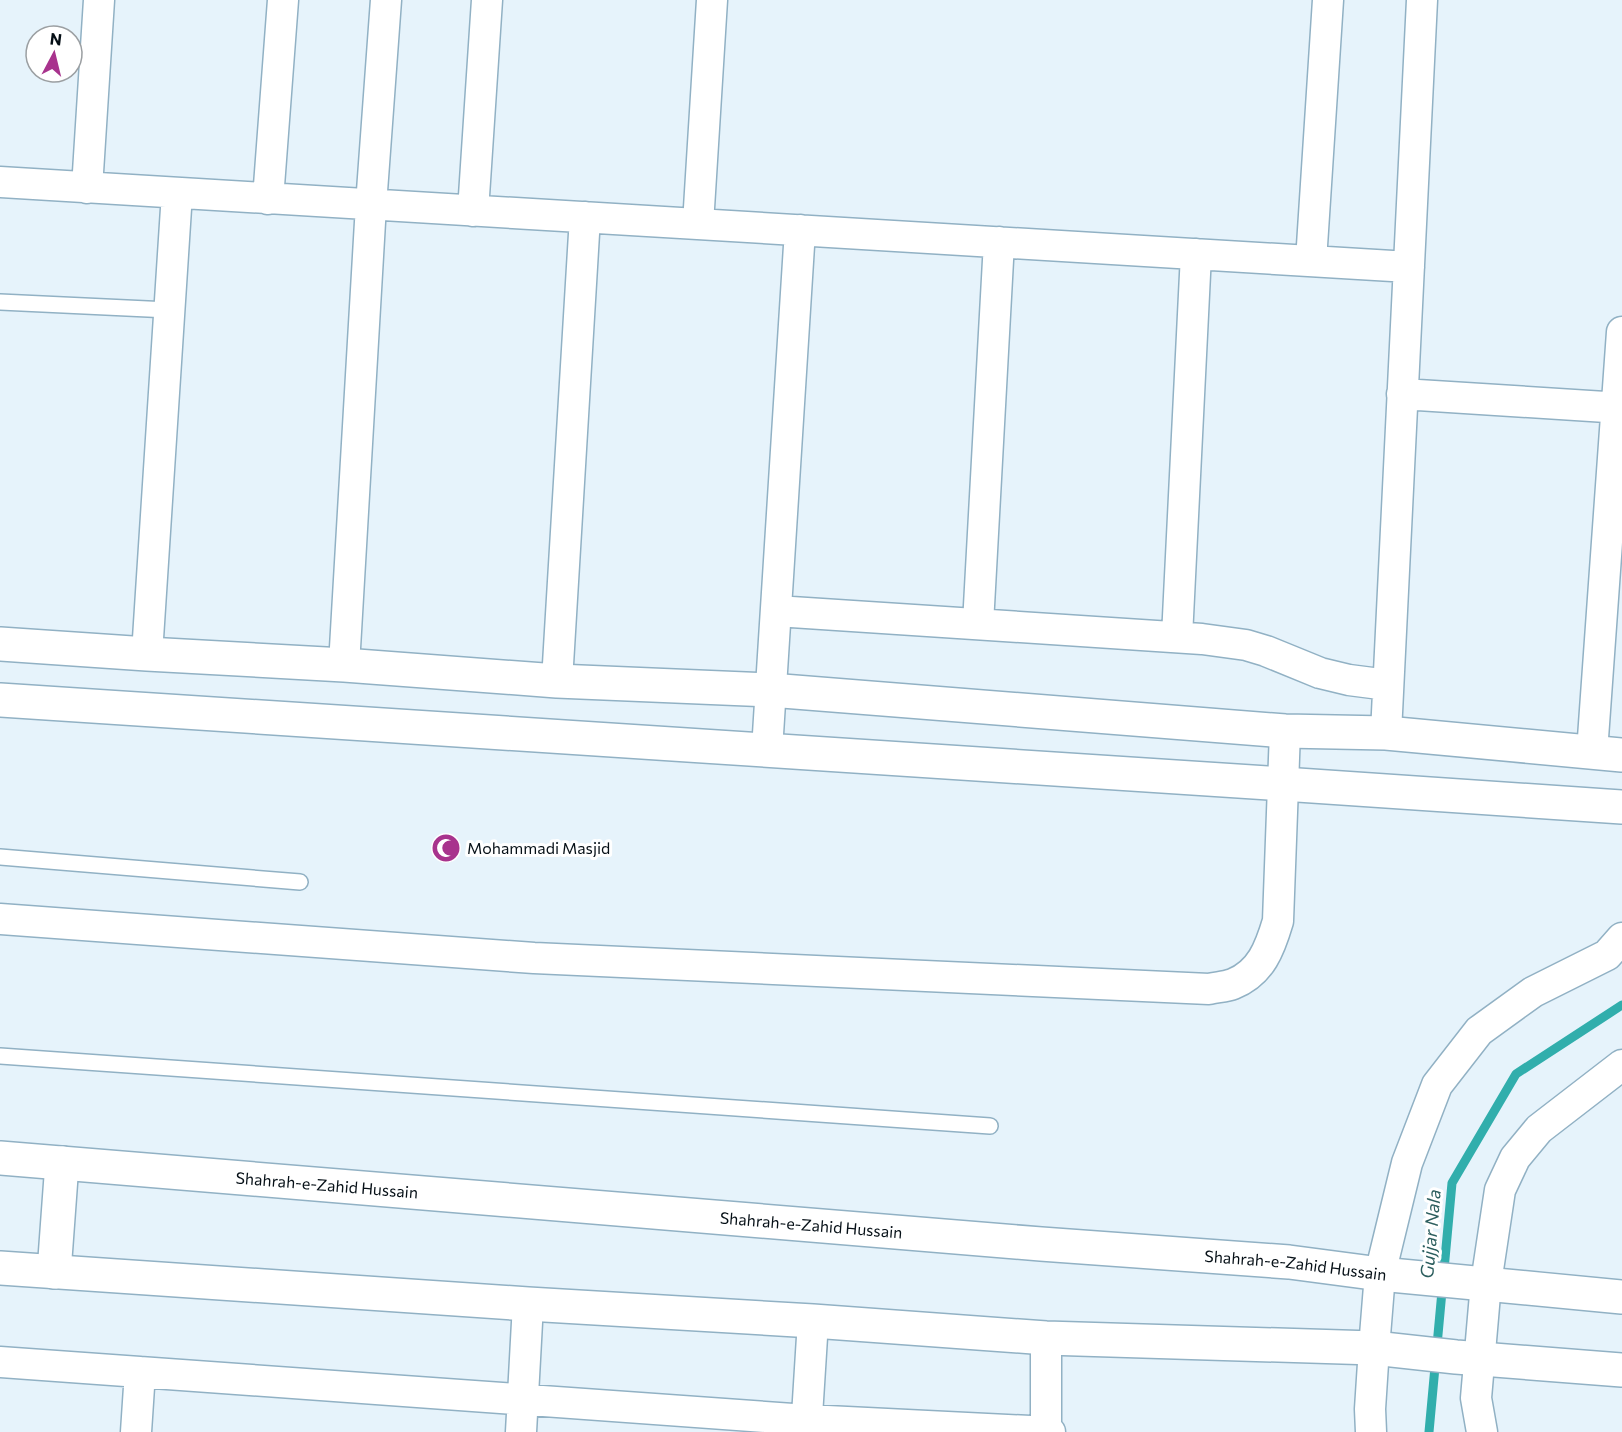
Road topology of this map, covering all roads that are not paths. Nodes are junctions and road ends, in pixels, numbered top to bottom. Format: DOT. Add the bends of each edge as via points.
graph roads {
  1 [pos="99,0"];
  2 [pos="283,0"];
  3 [pos="386,0"];
  4 [pos="487,0"];
  5 [pos="712,0"];
  6 [pos="1328,0"];
  7 [pos="1422,0"];
  8 [pos="0,182"];
  9 [pos="87,188"];
  10 [pos="177,193"];
  11 [pos="268,199"];
  12 [pos="371,205"];
  13 [pos="473,211"];
  14 [pos="585,217"];
  15 [pos="698,224"];
  16 [pos="800,230"];
  17 [pos="999,242"];
  18 [pos="1196,254"];
  19 [pos="1311,261"];
  20 [pos="1409,267"];
  21 [pos="0,303"];
  22 [pos="169,310"];
  23 [pos="1622,332"];
  24 [pos="1402,394"];
  25 [pos="1619,408"];
  26 [pos="776,611"];
  27 [pos="978,624"];
  28 [pos="1177,637"];
  29 [pos="0,644"];
  30 [pos="147,654"];
  31 [pos="344,665"];
  32 [pos="557,681"];
  33 [pos="1388,685"];
  34 [pos="770,690"];
  35 [pos="0,700"];
  36 [pos="1285,731"];
  37 [pos="1386,733"];
  38 [pos="767,750"];
  39 [pos="1607,754"];
  40 [pos="1283,784"];
  41 [pos="1622,807"];
  42 [pos="0,857"];
  43 [pos="300,882"];
  44 [pos="0,919"];
  45 [pos="1622,938"];
  46 [pos="0,1056"];
  47 [pos="1622,1065"];
  48 [pos="990,1126"];
  49 [pos="0,1158"];
  50 [pos="62,1162"];
  51 [pos="0,1268"];
  52 [pos="54,1272"];
  53 [pos="1388,1274"];
  54 [pos="1475,1282"];
  55 [pos="1622,1297"];
  56 [pos="528,1304"];
  57 [pos="813,1321"];
  58 [pos="1046,1338"];
  59 [pos="1385,1349"];
  60 [pos="1468,1358"];
  61 [pos="0,1362"];
  62 [pos="1622,1370"];
  63 [pos="140,1372"];
  64 [pos="523,1400"];
  65 [pos="806,1426"];
  66 [pos="136,1432"];
  67 [pos="521,1432"];
  68 [pos="1048,1432"];
  69 [pos="1371,1432"];
  70 [pos="1482,1432"];
  1 -- 9 [label="street"];
  2 -- 11 [label="street"];
  3 -- 12 [label="street"];
  4 -- 13 [label="street"];
  5 -- 15 [label="street"];
  6 -- 19 [label="street"];
  7 -- 20 [label="street"];
  8 -- 9 [label="street"];
  9 -- 10 [label="street"];
  10 -- 11 [label="street"];
  10 -- 22 [label="street"];
  11 -- 12 [label="street"];
  12 -- 13 [label="street"];
  12 -- 31 [label="street"];
  13 -- 14 [label="street"];
  14 -- 15 [label="street"];
  14 -- 32 [label="street"];
  15 -- 16 [label="street"];
  16 -- 17 [label="street"];
  16 -- 26 [label="street"];
  17 -- 18 [label="street"];
  17 -- 27 [label="street"];
  18 -- 19 [label="street"];
  18 -- 28 [label="street"];
  19 -- 20 [label="street"];
  20 -- 24 [label="street"];
  21 -- 22 [label="lane"];
  22 -- 30 [label="street"];
  23 -- 25 [label="street"];
  24 -- 25 [label="street"];
  24 -- 33 [label="street"];
  25 -- 39 [label="street"];
  26 -- 27 [label="street"];
  26 -- 34 [label="street"];
  27 -- 28 [label="street"];
  28 -- 33 [label="street" via="1245,645 1320,673"];
  29 -- 30 [label="main road"];
  30 -- 31 [label="main road"];
  31 -- 32 [label="main road"];
  32 -- 34 [label="main road"];
  33 -- 37 [label="street"];
  34 -- 36 [label="main road"];
  34 -- 38 [label="street"];
  35 -- 38 [label="main road"];
  36 -- 37 [label="main road"];
  36 -- 40 [label="street"];
  37 -- 39 [label="main road"];
  38 -- 40 [label="main road"];
  40 -- 41 [label="main road"];
  40 -- 44 [label="street" via="1278,921 1270,947 1256,969 1233,984 1209,989 534,957"];
  42 -- 43 [label="lane"];
  45 -- 53 [label="street" via="1606,955 1533,992 1479,1031 1437,1084 1407,1163"];
  46 -- 48 [label="lane"];
  47 -- 54 [label="street" via="1539,1129 1515,1158 1500,1190"];
  49 -- 50 [label="main road, Shahrah-e-Zahid Hussain"];
  50 -- 52 [label="main road"];
  50 -- 53 [label="main road, Shahrah-e-Zahid Hussain" via="1289,1262"];
  51 -- 52 [label="main road"];
  52 -- 56 [label="main road"];
  53 -- 54 [label="main road, Shahrah-e-Zahid Hussain"];
  53 -- 59 [label="street"];
  54 -- 55 [label="main road, Shahrah-e-Zahid Hussain"];
  54 -- 60 [label="street"];
  56 -- 57 [label="main road"];
  56 -- 64 [label="street"];
  57 -- 58 [label="main road"];
  57 -- 65 [label="street"];
  58 -- 59 [label="main road"];
  58 -- 68 [label="street"];
  59 -- 60 [label="main road"];
  59 -- 69 [label="street" via="1370,1408"];
  60 -- 62 [label="main road"];
  60 -- 70 [label="street"];
  61 -- 63 [label="street"];
  63 -- 64 [label="street"];
  63 -- 66 [label="street"];
  64 -- 65 [label="street"];
  64 -- 67 [label="street"];
  65 -- 68 [label="street"];
}
